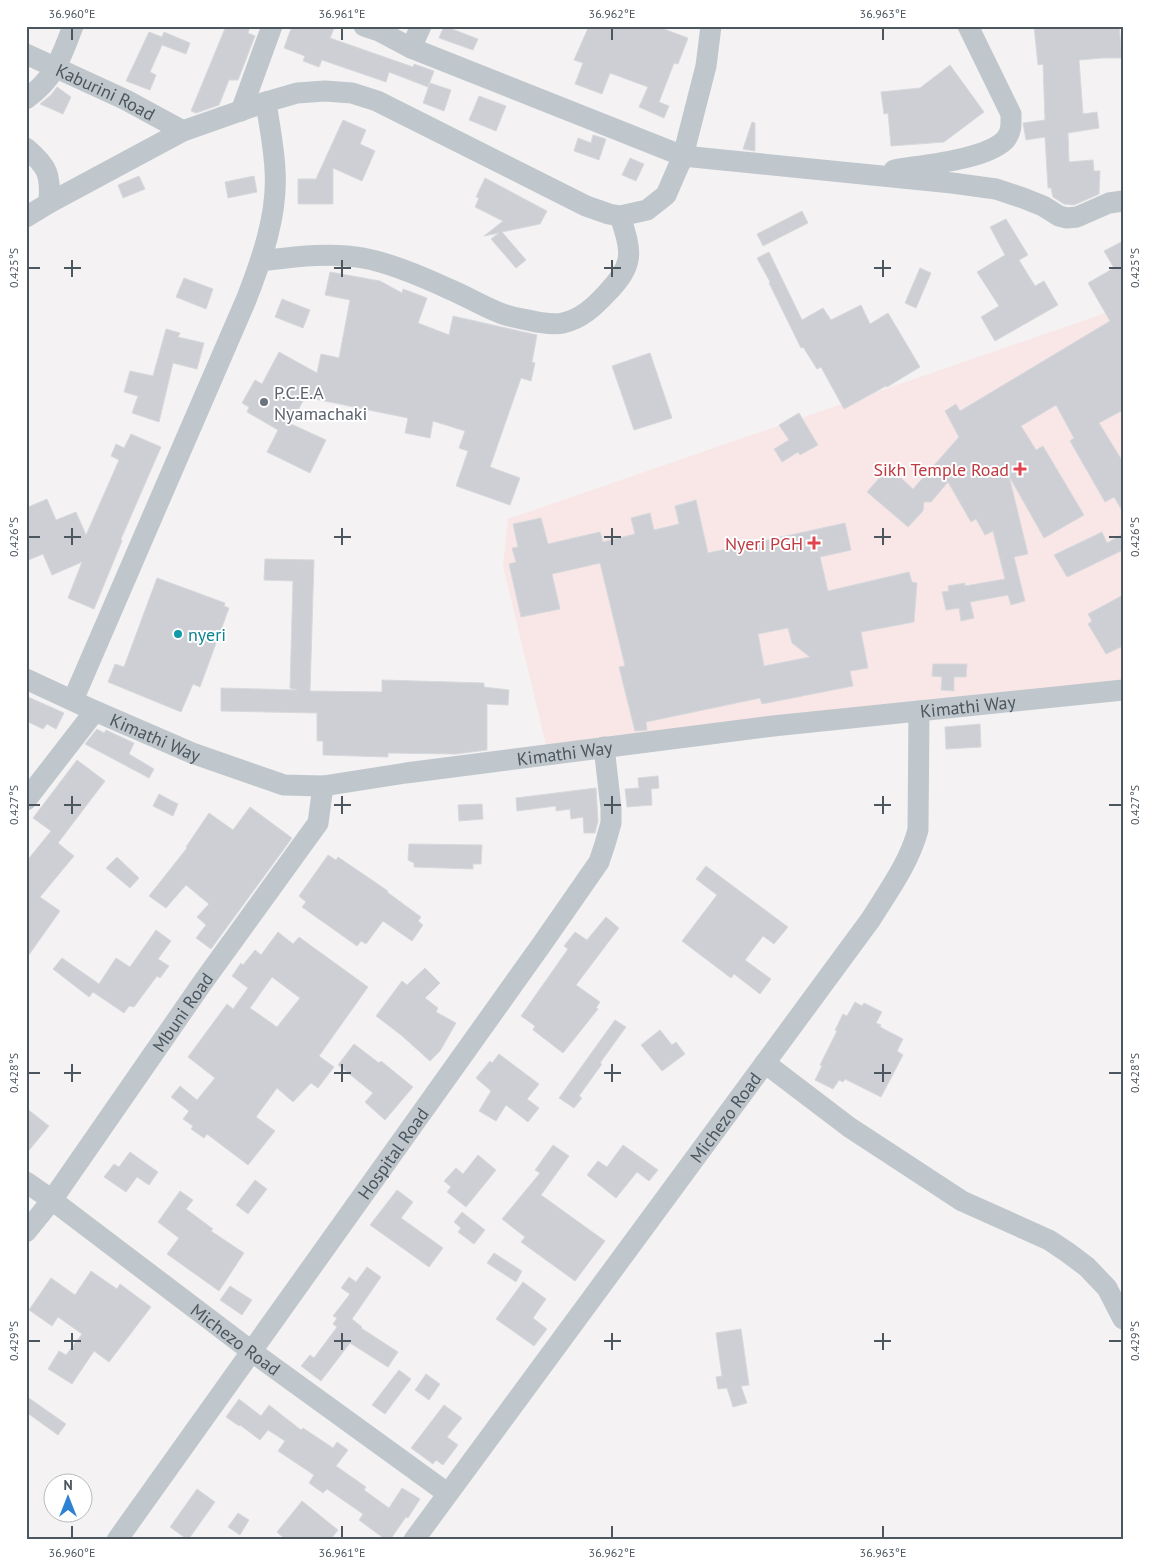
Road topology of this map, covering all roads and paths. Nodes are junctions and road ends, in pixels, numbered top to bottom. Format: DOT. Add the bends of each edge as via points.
graph roads {
  1 [pos="73,26"];
  2 [pos="272,26"];
  3 [pos="364,26"];
  4 [pos="421,26"];
  5 [pos="711,26"];
  6 [pos="968,26"];
  7 [pos="411,48"];
  8 [pos="26,54"];
  9 [pos="57,67"];
  10 [pos="26,99"];
  11 [pos="266,102"];
  12 [pos="241,111"];
  13 [pos="183,131"];
  14 [pos="26,148"];
  15 [pos="683,156"];
  16 [pos="866,174"];
  17 [pos="1123,201"];
  18 [pos="49,203"];
  19 [pos="620,216"];
  20 [pos="26,217"];
  21 [pos="261,261"];
  22 [pos="26,679"];
  23 [pos="1123,690"];
  24 [pos="73,700"];
  25 [pos="94,710"];
  26 [pos="919,710"];
  27 [pos="604,747"];
  28 [pos="323,786"];
  29 [pos="26,800"];
  30 [pos="765,1063"];
  31 [pos="26,1182"];
  32 [pos="52,1200"];
  33 [pos="26,1232"];
  34 [pos="1123,1319"];
  35 [pos="251,1351"];
  36 [pos="448,1493"];
  37 [pos="117,1540"];
  38 [pos="414,1540"];
  1 -- 9 [label="street"];
  2 -- 12 [label="street"];
  3 -- 7 [label="street"];
  4 -- 7 [label="street"];
  5 -- 15 [label="street" via="706,66"];
  6 -- 16 [label="street" via="1010,114 1012,127 1006,138 996,147 975,156"];
  7 -- 15 [label="street"];
  8 -- 9 [label="street, Kaburini Road"];
  9 -- 10 [label="street" via="41,88"];
  9 -- 13 [label="street, Kaburini Road"];
  11 -- 12 [label="street"];
  11 -- 19 [label="street" via="297,93 325,91 352,93 377,101 586,206"];
  11 -- 21 [label="street" via="276,171 272,212"];
  12 -- 13 [label="street"];
  13 -- 18 [label="street"];
  14 -- 18 [label="street" via="44,166 48,175"];
  15 -- 16 [label="street"];
  15 -- 19 [label="street" via="666,195 647,210"];
  16 -- 17 [label="street" via="996,189 1067,218"];
  18 -- 20 [label="street"];
  19 -- 21 [label="street" via="630,254 620,280 583,315 562,323 501,314 448,288 387,264 362,258 330,256"];
  21 -- 24 [label="street"];
  22 -- 24 [label="street, Kimathi Way"];
  23 -- 26 [label="street, Kimathi Way"];
  24 -- 25 [label="street, Kimathi Way"];
  25 -- 28 [label="street, Kimathi Way" via="192,753 284,785"];
  25 -- 29 [label="street"];
  26 -- 27 [label="street, Kimathi Way"];
  26 -- 30 [label="street, Michezo Road" via="918,830 912,849 871,919"];
  27 -- 28 [label="street, Kimathi Way"];
  27 -- 35 [label="street, Hospital Road" via="611,823 599,862"];
  28 -- 32 [label="street, Mbuni Road" via="318,823"];
  30 -- 34 [label="street" via="849,1127 962,1201 1049,1240 1088,1267 1107,1288"];
  30 -- 36 [label="street, Michezo Road"];
  31 -- 32 [label="street, Michezo Road"];
  32 -- 33 [label="street, Mbuni Road"];
  32 -- 35 [label="street, Michezo Road"];
  35 -- 36 [label="street, Michezo Road"];
  35 -- 37 [label="street, Hospital Road"];
  36 -- 38 [label="street, Michezo Road"];
}
